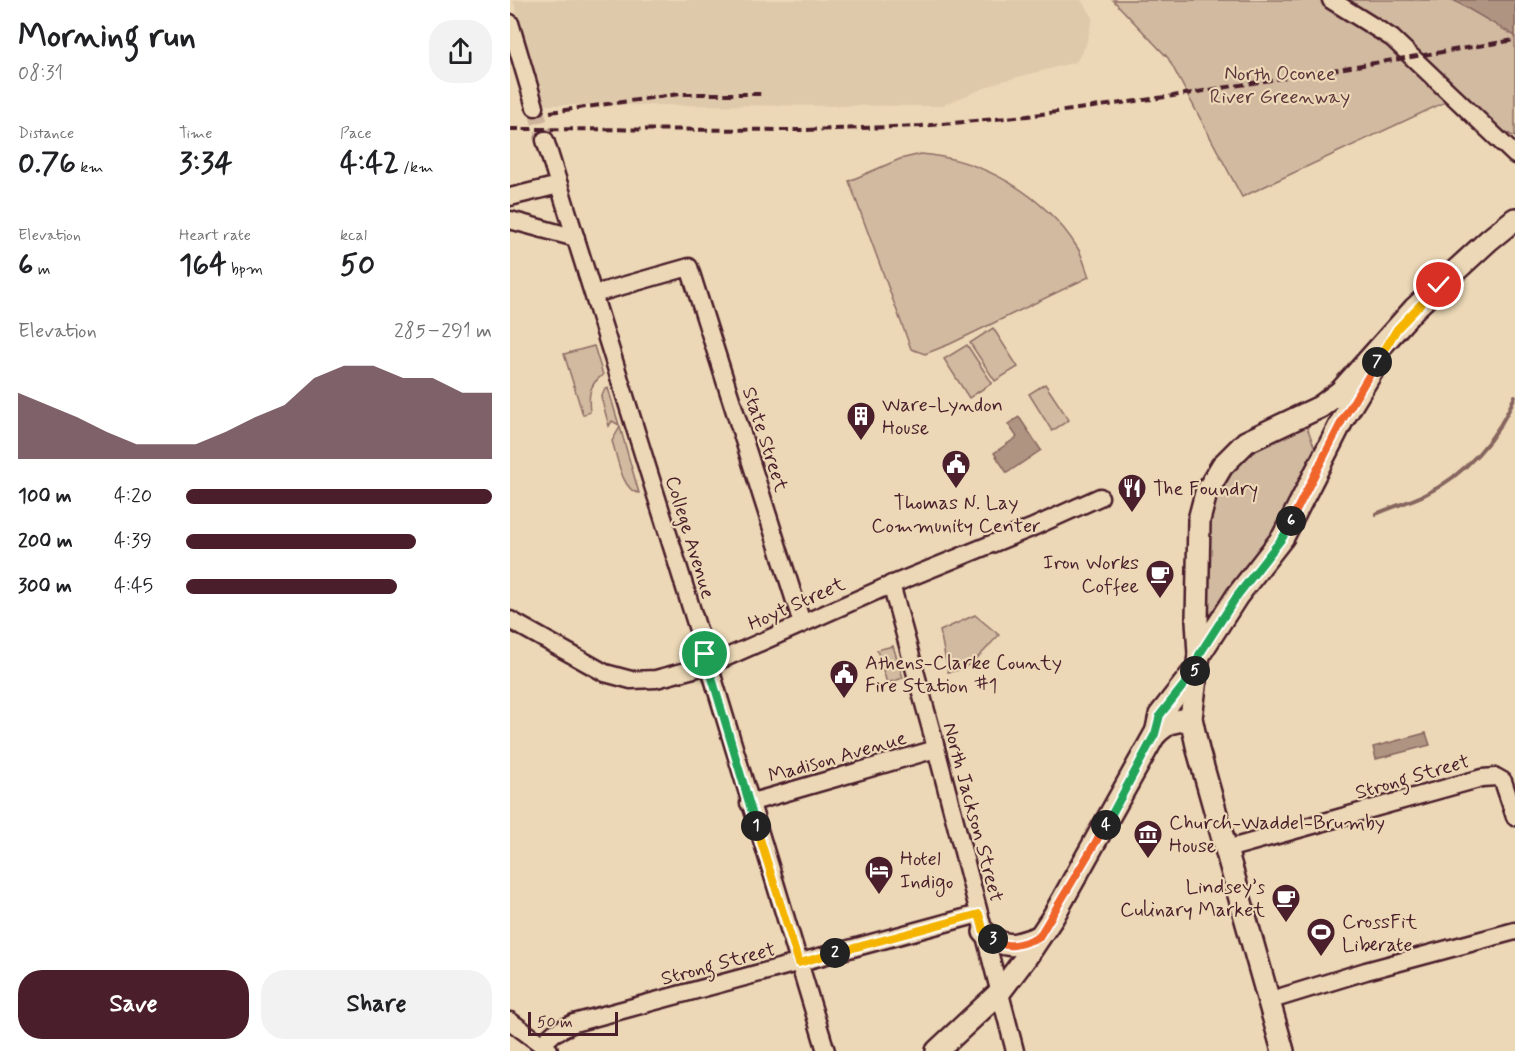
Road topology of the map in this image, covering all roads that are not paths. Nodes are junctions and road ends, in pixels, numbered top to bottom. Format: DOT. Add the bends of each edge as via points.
graph roads {
  1 [pos="1331,0"];
  2 [pos="510,22"];
  3 [pos="535,107"];
  4 [pos="545,140"];
  5 [pos="1515,155"];
  6 [pos="559,185"];
  7 [pos="510,197"];
  8 [pos="1515,219"];
  9 [pos="510,220"];
  10 [pos="576,238"];
  11 [pos="594,294"];
  12 [pos="1397,329"];
  13 [pos="1100,497"];
  14 [pos="891,584"];
  15 [pos="510,620"];
  16 [pos="802,623"];
  17 [pos="1198,662"];
  18 [pos="709,665"];
  19 [pos="1191,718"];
  20 [pos="1155,734"];
  21 [pos="936,749"];
  22 [pos="749,803"];
  23 [pos="1515,817"];
  24 [pos="1227,849"];
  25 [pos="981,923"];
  26 [pos="1515,931"];
  27 [pos="1039,937"];
  28 [pos="799,963"];
  29 [pos="999,993"];
  30 [pos="1268,1001"];
  31 [pos="510,1021"];
  32 [pos="546,1047"];
  33 [pos="826,1051"];
  34 [pos="937,1051"];
  35 [pos="1015,1051"];
  36 [pos="1283,1051"];
  1 -- 5 [label="street" via="1392,38"];
  2 -- 3 [label="street"];
  4 -- 6 [label="street, College Avenue"];
  6 -- 7 [label="street"];
  6 -- 10 [label="street, College Avenue"];
  8 -- 12 [label="main road" via="1439,285"];
  9 -- 10 [label="street"];
  10 -- 11 [label="street, College Avenue"];
  11 -- 16 [label="street, State Street" via="689,267"];
  11 -- 18 [label="street, College Avenue"];
  12 -- 17 [label="main road" via="1343,419 1283,537 1237,596"];
  12 -- 17 [label="main road" via="1340,392 1320,407 1246,442 1222,466 1206,493 1199,520"];
  13 -- 14 [label="street, Hoyt Street"];
  14 -- 16 [label="street, Hoyt Street"];
  14 -- 21 [label="street, North Jackson Street"];
  15 -- 18 [label="street, Hoyt Street" via="605,673 631,680 656,679"];
  16 -- 18 [label="street, Hoyt Street"];
  17 -- 19 [label="main road"];
  17 -- 20 [label="main road" via="1160,715"];
  18 -- 22 [label="street, College Avenue"];
  19 -- 20 [label="main road" via="1169,723"];
  19 -- 24 [label="main road"];
  20 -- 27 [label="main road"];
  21 -- 22 [label="street, Madison Avenue"];
  21 -- 25 [label="street, North Jackson Street"];
  22 -- 28 [label="street, College Avenue"];
  23 -- 24 [label="street, Strong Street" via="1503,781 1482,778"];
  24 -- 30 [label="main road"];
  25 -- 27 [label="main road" via="998,943 1005,945"];
  25 -- 28 [label="street, Strong Street"];
  25 -- 29 [label="street, North Jackson Street"];
  26 -- 30 [label="street"];
  27 -- 29 [label="main road"];
  28 -- 32 [label="street, Strong Street" via="574,1023 554,1033"];
  28 -- 33 [label="street, College Avenue"];
  29 -- 34 [label="main road"];
  29 -- 35 [label="street, North Jackson Street"];
  30 -- 36 [label="main road"];
  31 -- 32 [label="street"];
}
